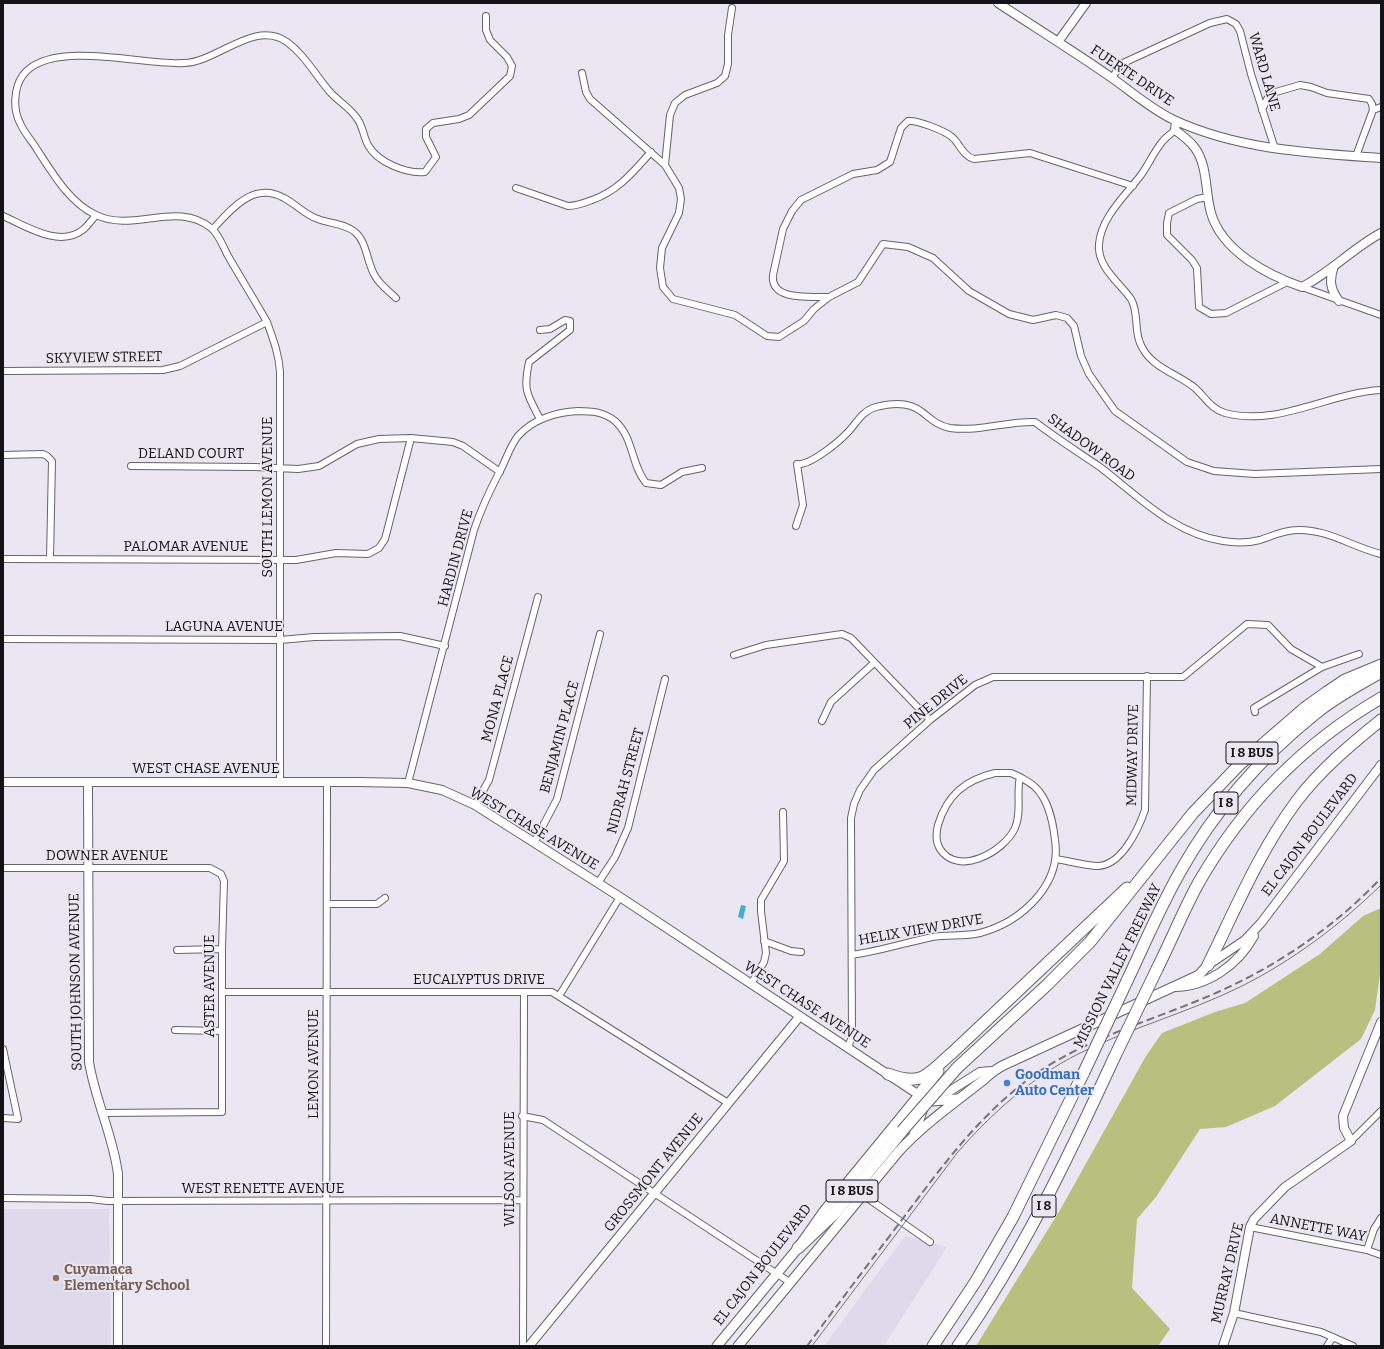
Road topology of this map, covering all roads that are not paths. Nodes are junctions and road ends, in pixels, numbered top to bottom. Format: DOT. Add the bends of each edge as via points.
graph roads {
  1 [pos="998,3"];
  2 [pos="1005,3"];
  3 [pos="1086,3"];
  4 [pos="732,8"];
  5 [pos="1012,12"];
  6 [pos="486,16"];
  7 [pos="1058,42"];
  8 [pos="582,74"];
  9 [pos="1112,78"];
  10 [pos="1381,107"];
  11 [pos="1262,110"];
  12 [pos="1373,110"];
  13 [pos="1176,121"];
  14 [pos="1175,130"];
  15 [pos="1275,149"];
  16 [pos="651,152"];
  17 [pos="1356,156"];
  18 [pos="1381,158"];
  19 [pos="664,165"];
  20 [pos="1133,186"];
  21 [pos="516,188"];
  22 [pos="1208,197"];
  23 [pos="96,215"];
  24 [pos="3,216"];
  25 [pos="213,229"];
  26 [pos="1381,233"];
  27 [pos="1334,266"];
  28 [pos="1287,282"];
  29 [pos="1302,287"];
  30 [pos="829,297"];
  31 [pos="396,298"];
  32 [pos="1339,301"];
  33 [pos="1381,316"];
  34 [pos="267,322"];
  35 [pos="540,330"];
  36 [pos="3,371"];
  37 [pos="1381,390"];
  38 [pos="540,420"];
  39 [pos="411,438"];
  40 [pos="3,455"];
  41 [pos="131,466"];
  42 [pos="281,468"];
  43 [pos="702,468"];
  44 [pos="1381,469"];
  45 [pos="500,472"];
  46 [pos="796,526"];
  47 [pos="1381,554"];
  48 [pos="3,559"];
  49 [pos="50,559"];
  50 [pos="281,560"];
  51 [pos="538,597"];
  52 [pos="600,634"];
  53 [pos="3,639"];
  54 [pos="280,640"];
  55 [pos="445,646"];
  56 [pos="1359,654"];
  57 [pos="734,655"];
  58 [pos="874,663"];
  59 [pos="1381,665"];
  60 [pos="1322,667"];
  61 [pos="1381,672"];
  62 [pos="1147,676"];
  63 [pos="664,679"];
  64 [pos="1381,698"];
  65 [pos="1255,712"];
  66 [pos="930,720"];
  67 [pos="1381,720"];
  68 [pos="822,722"];
  69 [pos="1381,765"];
  70 [pos="1020,777"];
  71 [pos="3,782"];
  72 [pos="88,782"];
  73 [pos="280,782"];
  74 [pos="328,782"];
  75 [pos="408,783"];
  76 [pos="474,805"];
  77 [pos="783,812"];
  78 [pos="534,843"];
  79 [pos="1056,859"];
  80 [pos="3,868"];
  81 [pos="87,868"];
  82 [pos="210,868"];
  83 [pos="1147,870"];
  84 [pos="598,884"];
  85 [pos="385,898"];
  86 [pos="620,898"];
  87 [pos="327,904"];
  88 [pos="1261,923"];
  89 [pos="764,941"];
  90 [pos="222,949"];
  91 [pos="177,950"];
  92 [pos="801,952"];
  93 [pos="852,955"];
  94 [pos="1208,965"];
  95 [pos="751,984"];
  96 [pos="1174,987"];
  97 [pos="222,992"];
  98 [pos="327,992"];
  99 [pos="524,992"];
  100 [pos="559,996"];
  101 [pos="800,1016"];
  102 [pos="1381,1022"];
  103 [pos="175,1030"];
  104 [pos="222,1030"];
  105 [pos="848,1048"];
  106 [pos="3,1049"];
  107 [pos="952,1054"];
  108 [pos="992,1071"];
  109 [pos="888,1074"];
  110 [pos="919,1095"];
  111 [pos="957,1099"];
  112 [pos="728,1103"];
  113 [pos="1381,1111"];
  114 [pos="102,1113"];
  115 [pos="522,1116"];
  116 [pos="3,1118"];
  117 [pos="913,1136"];
  118 [pos="1350,1141"];
  119 [pos="655,1192"];
  120 [pos="862,1195"];
  121 [pos="3,1198"];
  122 [pos="522,1200"];
  123 [pos="118,1201"];
  124 [pos="326,1201"];
  125 [pos="1381,1218"];
  126 [pos="1250,1227"];
  127 [pos="930,1242"];
  128 [pos="798,1248"];
  129 [pos="1367,1250"];
  130 [pos="1381,1255"];
  131 [pos="777,1273"];
  132 [pos="791,1283"];
  133 [pos="1234,1313"];
  134 [pos="1333,1337"];
  135 [pos="118,1346"];
  136 [pos="326,1346"];
  137 [pos="523,1346"];
  138 [pos="529,1346"];
  139 [pos="717,1346"];
  140 [pos="738,1346"];
  141 [pos="933,1346"];
  142 [pos="958,1346"];
  143 [pos="1223,1346"];
  144 [pos="1327,1346"];
  145 [pos="1353,1346"];
  1 -- 5 [label="main road, FUERTE DRIVE"];
  2 -- 5 [label="main road"];
  3 -- 7 [label="main road"];
  4 -- 19 [label="street" via="725,76 718,83 685,95 675,103 670,115"];
  5 -- 7 [label="main road, FUERTE DRIVE"];
  6 -- 23 [label="street" via="486,30 490,40 512,66 510,76 469,115 433,123 426,129 426,137 436,157 425,172 418,173 390,164 377,156 367,144 356,116 330,92 289,43 278,38 265,35 253,37 206,59 184,64 123,58 61,56 35,64 22,76 16,91 15,108 21,126 56,179 83,206"];
  7 -- 9 [label="main road, FUERTE DRIVE"];
  8 -- 16 [label="street" via="590,99"];
  9 -- 11 [label="street, WARD LANE" via="1121,64 1210,23 1227,19 1236,24 1240,31"];
  9 -- 13 [label="main road, FUERTE DRIVE" via="1156,110"];
  10 -- 12 [label="street"];
  11 -- 12 [label="street" via="1267,99 1276,92 1300,85 1327,94 1369,99"];
  11 -- 15 [label="street, WARD LANE"];
  12 -- 17 [label="street"];
  13 -- 14 [label="main road"];
  13 -- 15 [label="main road, FUERTE DRIVE" via="1220,136"];
  14 -- 20 [label="street" via="1162,142"];
  14 -- 22 [label="main road" via="1195,147 1200,156"];
  15 -- 17 [label="main road, FUERTE DRIVE"];
  16 -- 19 [label="street"];
  16 -- 21 [label="street" via="617,188 576,206 568,206"];
  17 -- 18 [label="main road, FUERTE DRIVE"];
  19 -- 30 [label="street" via="679,188 682,199 679,213 662,248 660,268 663,287 673,299 735,316 767,336 779,337 804,320"];
  20 -- 30 [label="street" via="1030,153 974,159 968,157 946,132 911,121 906,122 901,128 890,162 877,170 853,174 801,200 783,228 773,276 776,288 785,294"];
  20 -- 37 [label="street" via="1115,206 1107,220 1099,242 1100,259 1134,305 1140,344 1162,368 1196,389 1214,408 1224,413 1252,416 1267,417 1348,395"];
  22 -- 28 [label="main road" via="1215,224 1228,243 1265,271"];
  22 -- 28 [label="street" via="1197,199 1169,213 1166,223 1167,235 1197,268 1199,307 1212,314 1226,313"];
  23 -- 24 [label="street" via="85,229 63,237 46,234"];
  23 -- 25 [label="street" via="126,221 188,216"];
  25 -- 31 [label="street" via="233,206 247,197 264,193 284,198 318,219 343,225 356,233 364,246 375,277"];
  25 -- 34 [label="street, SOUTH LEMON AVENUE"];
  26 -- 27 [label="main road"];
  27 -- 29 [label="main road"];
  27 -- 32 [label="main road" via="1331,286"];
  28 -- 29 [label="main road"];
  29 -- 32 [label="street"];
  30 -- 44 [label="street" via="858,282 883,244 908,248 933,258 969,291 1010,314 1033,320 1056,315 1067,318 1074,326 1081,356 1089,374 1115,412 1187,462 1214,471 1255,474"];
  32 -- 33 [label="street"];
  34 -- 36 [label="street, SKYVIEW STREET" via="180,366 163,370"];
  34 -- 42 [label="street, SOUTH LEMON AVENUE" via="278,354"];
  35 -- 38 [label="street" via="550,329 566,320 570,321 571,325 570,330 529,362 525,379 526,392"];
  38 -- 43 [label="street, HARDIN DRIVE" via="566,412 594,411 609,417 621,427 630,442 639,474 646,483 661,484 682,472"];
  38 -- 45 [label="street, HARDIN DRIVE" via="518,436"];
  39 -- 42 [label="street, DELAND COURT" via="379,439 356,444 319,466"];
  39 -- 45 [label="street, DELAND COURT" via="453,442 463,446"];
  39 -- 50 [label="street, PALOMAR AVENUE" via="385,539 379,548 368,554 336,553"];
  40 -- 49 [label="street" via="42,454 52,462"];
  41 -- 42 [label="street, DELAND COURT"];
  42 -- 50 [label="street, SOUTH LEMON AVENUE"];
  45 -- 55 [label="street, HARDIN DRIVE" via="480,510"];
  46 -- 47 [label="street, SHADOW ROAD" via="803,505 797,464 810,462 849,431 866,412 893,403 921,410 936,424 949,428 968,429 1024,421 1035,422 1099,467 1152,510 1202,535 1223,541 1244,542 1295,530 1311,530"];
  48 -- 49 [label="street, PALOMAR AVENUE"];
  49 -- 50 [label="street, PALOMAR AVENUE"];
  50 -- 54 [label="street, SOUTH LEMON AVENUE"];
  51 -- 76 [label="street, MONA PLACE" via="489,780"];
  52 -- 78 [label="street, BENJAMIN PLACE" via="557,799"];
  53 -- 54 [label="street, LAGUNA AVENUE"];
  54 -- 55 [label="street, LAGUNA AVENUE" via="400,636"];
  54 -- 73 [label="street, SOUTH LEMON AVENUE"];
  55 -- 75 [label="street, HARDIN DRIVE"];
  56 -- 60 [label="street"];
  57 -- 58 [label="street" via="766,645 842,634 851,638"];
  58 -- 66 [label="street"];
  58 -- 68 [label="street" via="831,702"];
  59 -- 83 [label="highway, I 8 BUS" via="1345,680 1276,732 1212,791"];
  60 -- 62 [label="street, PINE DRIVE" via="1291,649 1268,626 1247,624 1183,677"];
  60 -- 65 [label="street" via="1254,708"];
  61 -- 141 [label="highway, MISSION VALLEY FREEWAY / I 8, bridge" via="1315,713 1253,770 1201,837 1180,872 1013,1217"];
  62 -- 66 [label="street, PINE DRIVE" via="993,677 975,685"];
  62 -- 79 [label="street, MIDWAY DRIVE" via="1145,810 1140,824 1120,855 1112,862 1097,866"];
  63 -- 84 [label="street, NIDRAH STREET" via="628,828 615,857"];
  64 -- 142 [label="highway, I 8, bridge" via="1341,723 1292,763 1235,826 1199,882 1038,1218 992,1296"];
  66 -- 93 [label="street, PINE DRIVE" via="874,770 854,804"];
  67 -- 94 [label="highway, I 8 BUS" via="1343,753 1297,802 1254,870"];
  69 -- 88 [label="main road, EL CAJON BOULEVARD"];
  70 -- 70 [label="street, HELIX VIEW DRIVE" via="1002,773 988,775 969,783 951,797 936,832 937,843 943,852 960,860 976,859 991,853 1006,842 1016,824"];
  70 -- 79 [label="street, HELIX VIEW DRIVE" via="1036,787 1045,801 1052,821"];
  71 -- 72 [label="main road, WEST CHASE AVENUE"];
  72 -- 73 [label="main road, WEST CHASE AVENUE"];
  72 -- 81 [label="main road, SOUTH JOHNSON AVENUE"];
  73 -- 74 [label="main road, WEST CHASE AVENUE"];
  74 -- 75 [label="main road, WEST CHASE AVENUE"];
  74 -- 87 [label="street, LEMON AVENUE"];
  75 -- 76 [label="main road, WEST CHASE AVENUE" via="442,790"];
  76 -- 78 [label="main road, WEST CHASE AVENUE"];
  77 -- 89 [label="street" via="784,861 761,900"];
  78 -- 84 [label="main road, WEST CHASE AVENUE"];
  79 -- 93 [label="street, HELIX VIEW DRIVE" via="1052,873 1040,895 1016,917 998,927 971,935 934,937"];
  80 -- 81 [label="street, DOWNER AVENUE"];
  81 -- 82 [label="street, DOWNER AVENUE"];
  81 -- 114 [label="main road, SOUTH JOHNSON AVENUE" via="89,1062 91,1080"];
  82 -- 90 [label="street, ASTER AVENUE" via="221,874 224,881"];
  83 -- 107 [label="highway"];
  83 -- 128 [label="highway, I 8 BUS, bridge" via="1110,919 1070,963 957,1068 834,1212"];
  84 -- 86 [label="main road, WEST CHASE AVENUE"];
  85 -- 87 [label="street" via="377,904"];
  86 -- 95 [label="main road, WEST CHASE AVENUE"];
  86 -- 100 [label="street"];
  87 -- 98 [label="street, LEMON AVENUE"];
  88 -- 94 [label="main road, EL CAJON BOULEVARD" via="1245,940"];
  88 -- 96 [label="main road, EL CAJON BOULEVARD" via="1248,947 1225,969 1202,983"];
  89 -- 92 [label="street"];
  89 -- 95 [label="street" via="764,962"];
  90 -- 91 [label="street"];
  90 -- 97 [label="street, ASTER AVENUE"];
  93 -- 105 [label="street, PINE DRIVE" via="852,1036"];
  94 -- 96 [label="main road, EL CAJON BOULEVARD / I 8 BUS" via="1199,976"];
  95 -- 101 [label="main road, WEST CHASE AVENUE"];
  96 -- 108 [label="main road, EL CAJON BOULEVARD / I 8 BUS"];
  97 -- 98 [label="street, EUCALYPTUS DRIVE"];
  97 -- 104 [label="street, ASTER AVENUE"];
  98 -- 99 [label="street, EUCALYPTUS DRIVE"];
  98 -- 124 [label="street, LEMON AVENUE"];
  99 -- 100 [label="street, EUCALYPTUS DRIVE" via="552,992"];
  99 -- 115 [label="street, WILSON AVENUE"];
  100 -- 112 [label="street, EUCALYPTUS DRIVE"];
  101 -- 105 [label="main road, WEST CHASE AVENUE"];
  101 -- 112 [label="main road, GROSSMONT AVENUE"];
  102 -- 118 [label="main road" via="1343,1116 1344,1128"];
  103 -- 104 [label="street"];
  104 -- 114 [label="street, ASTER AVENUE" via="222,1112"];
  105 -- 109 [label="main road, WEST CHASE AVENUE"];
  106 -- 116 [label="street" via="18,1119"];
  107 -- 109 [label="highway" via="922,1079 904,1080"];
  107 -- 110 [label="highway"];
  108 -- 110 [label="main road, EL CAJON BOULEVARD" via="980,1072 950,1091"];
  108 -- 111 [label="main road, EL CAJON BOULEVARD / I 8 BUS" via="983,1081"];
  109 -- 110 [label="main road, WEST CHASE AVENUE"];
  110 -- 111 [label="main road" via="932,1101"];
  110 -- 117 [label="main road" via="924,1110"];
  110 -- 128 [label="main road, EL CAJON BOULEVARD" via="824,1211"];
  111 -- 117 [label="main road, EL CAJON BOULEVARD / I 8 BUS"];
  112 -- 119 [label="main road, GROSSMONT AVENUE"];
  113 -- 118 [label="street"];
  114 -- 123 [label="main road, SOUTH JOHNSON AVENUE" via="115,1155"];
  115 -- 119 [label="street" via="543,1120"];
  115 -- 122 [label="street, WILSON AVENUE"];
  117 -- 120 [label="main road, EL CAJON BOULEVARD / I 8 BUS"];
  118 -- 126 [label="main road, MURRAY DRIVE" via="1285,1187 1266,1205"];
  119 -- 131 [label="street"];
  119 -- 138 [label="main road, GROSSMONT AVENUE"];
  120 -- 127 [label="street"];
  120 -- 132 [label="main road, EL CAJON BOULEVARD / I 8 BUS"];
  121 -- 123 [label="street, WEST RENETTE AVENUE"];
  122 -- 124 [label="street, WEST RENETTE AVENUE"];
  122 -- 137 [label="street, WILSON AVENUE"];
  123 -- 124 [label="street, WEST RENETTE AVENUE"];
  123 -- 135 [label="main road, SOUTH JOHNSON AVENUE"];
  124 -- 136 [label="street, LEMON AVENUE"];
  125 -- 129 [label="street" via="1374,1229"];
  126 -- 129 [label="street, ANNETTE WAY"];
  126 -- 133 [label="main road, MURRAY DRIVE"];
  128 -- 131 [label="main road, EL CAJON BOULEVARD / I 8 BUS"];
  129 -- 130 [label="street, ANNETTE WAY"];
  131 -- 132 [label="street"];
  131 -- 139 [label="main road, EL CAJON BOULEVARD / I 8 BUS"];
  132 -- 140 [label="main road, EL CAJON BOULEVARD / I 8 BUS"];
  133 -- 134 [label="street"];
  133 -- 143 [label="main road, MURRAY DRIVE"];
  134 -- 144 [label="street"];
  134 -- 145 [label="street"];
}
